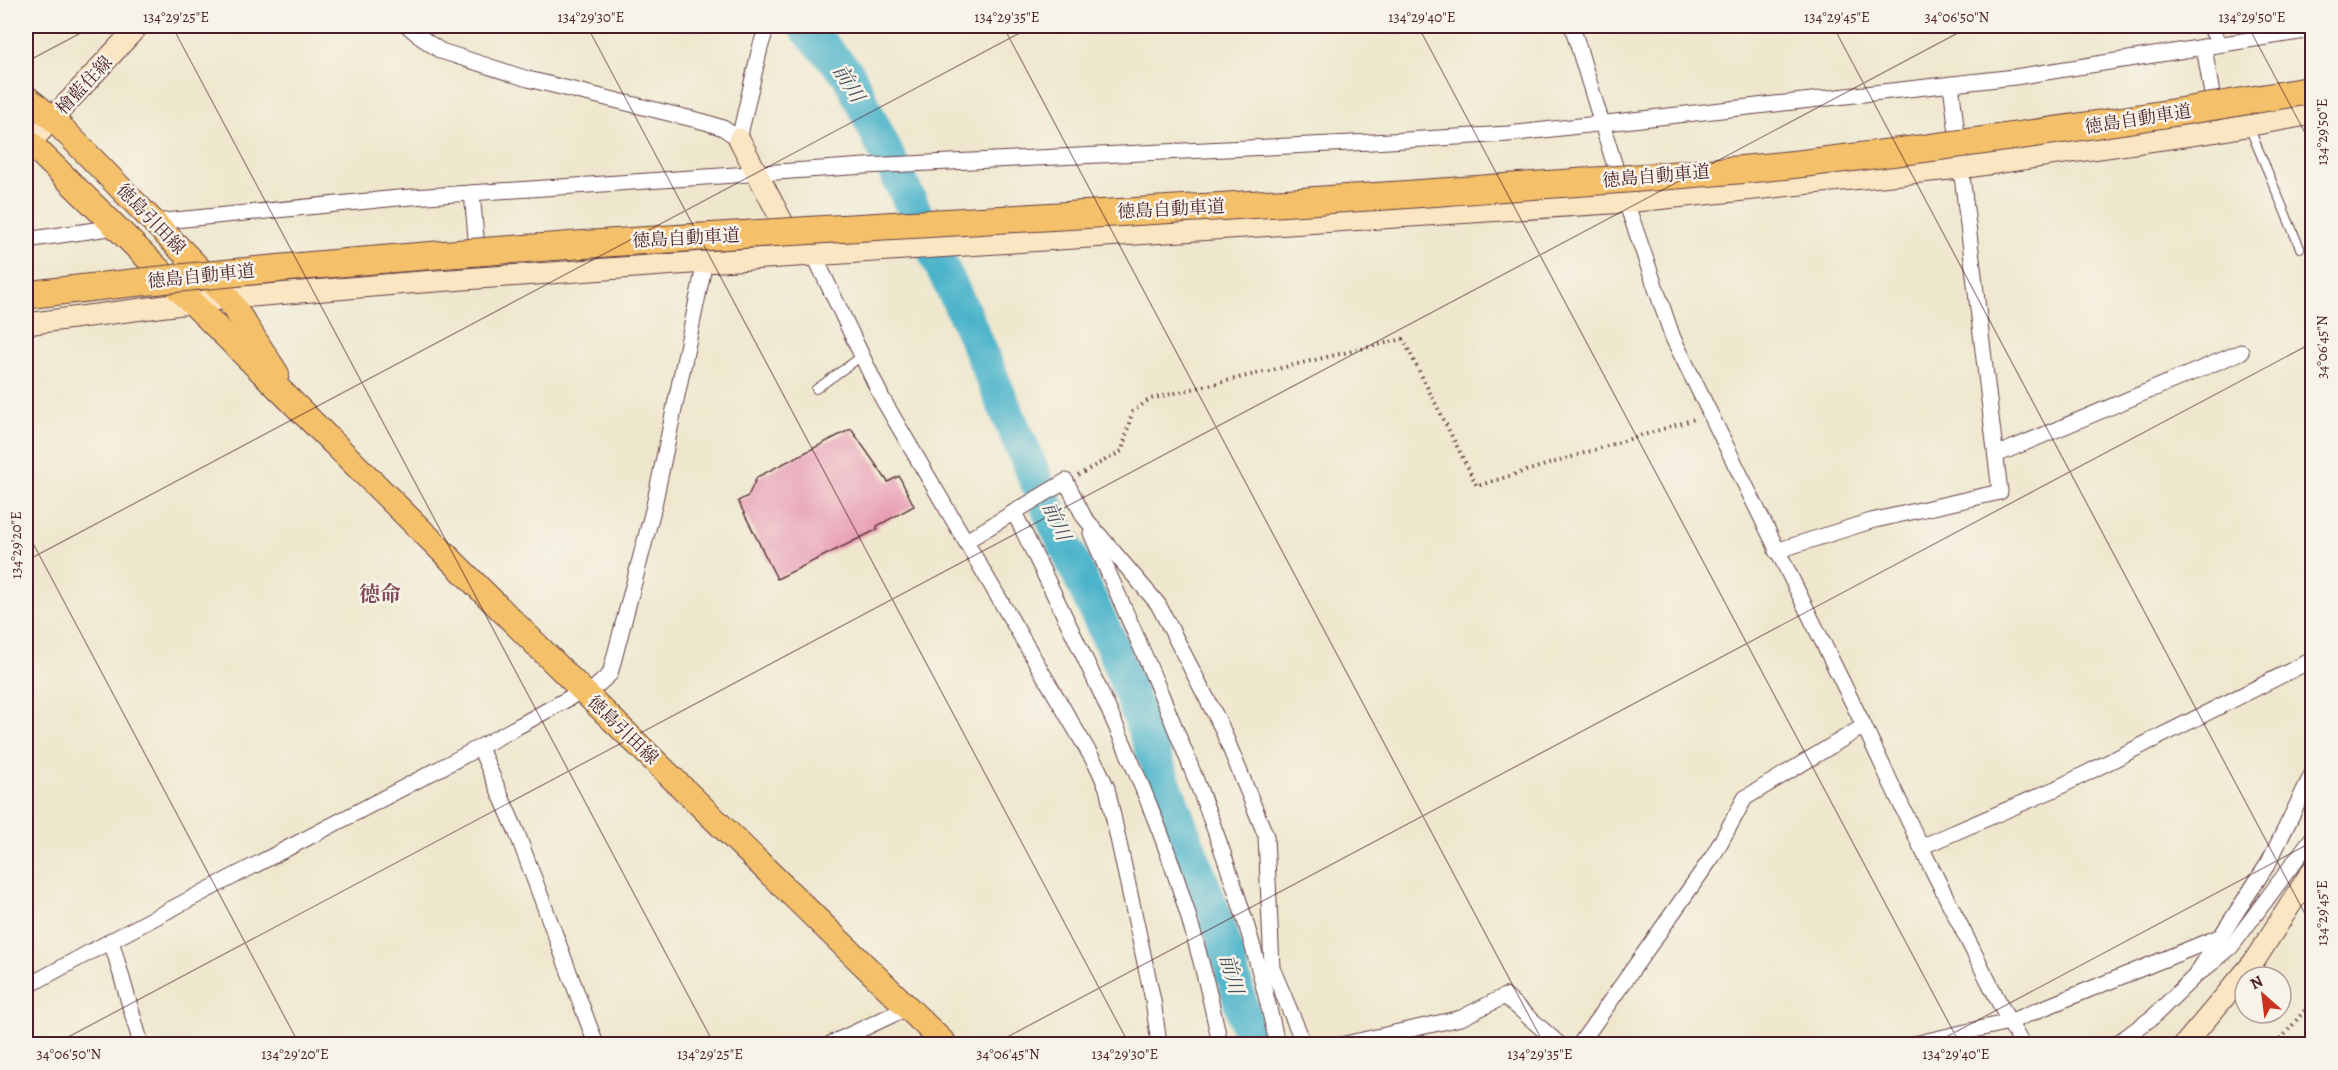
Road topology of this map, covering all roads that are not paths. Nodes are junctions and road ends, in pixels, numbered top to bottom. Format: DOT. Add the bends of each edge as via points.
graph roads {
  1 [pos="138,26"];
  2 [pos="408,26"];
  3 [pos="767,26"];
  4 [pos="1572,26"];
  5 [pos="2210,26"];
  6 [pos="2313,30"];
  7 [pos="2212,46"];
  8 [pos="1951,84"];
  9 [pos="2313,90"];
  10 [pos="26,97"];
  11 [pos="2313,114"];
  12 [pos="53,119"];
  13 [pos="1601,125"];
  14 [pos="2248,125"];
  15 [pos="2218,131"];
  16 [pos="739,139"];
  17 [pos="28,141"];
  18 [pos="1960,168"];
  19 [pos="758,172"];
  20 [pos="472,193"];
  21 [pos="1626,202"];
  22 [pos="155,222"];
  23 [pos="116,227"];
  24 [pos="26,240"];
  25 [pos="2300,248"];
  26 [pos="807,255"];
  27 [pos="705,262"];
  28 [pos="479,278"];
  29 [pos="26,295"];
  30 [pos="228,298"];
  31 [pos="191,302"];
  32 [pos="26,324"];
  33 [pos="2241,352"];
  34 [pos="862,356"];
  35 [pos="816,389"];
  36 [pos="302,414"];
  37 [pos="1996,455"];
  38 [pos="1017,511"];
  39 [pos="1084,517"];
  40 [pos="966,541"];
  41 [pos="1776,551"];
  42 [pos="2313,660"];
  43 [pos="584,692"];
  44 [pos="1864,726"];
  45 [pos="480,748"];
  46 [pos="2313,774"];
  47 [pos="2313,838"];
  48 [pos="1921,847"];
  49 [pos="2313,871"];
  50 [pos="2219,937"];
  51 [pos="111,940"];
  52 [pos="2195,976"];
  53 [pos="26,987"];
  54 [pos="907,1008"];
  55 [pos="2008,1022"];
  56 [pos="839,1043"];
  57 [pos="141,1044"];
  58 [pos="596,1044"];
  59 [pos="945,1044"];
  60 [pos="1159,1044"];
  61 [pos="1220,1044"];
  62 [pos="1277,1044"];
  63 [pos="1304,1044"];
  64 [pos="1345,1044"];
  65 [pos="1560,1044"];
  66 [pos="1580,1044"];
  67 [pos="1914,1044"];
  68 [pos="2022,1044"];
  69 [pos="2116,1044"];
  70 [pos="2185,1044"];
  1 -- 12 [label="street, 檜藍住線"];
  2 -- 16 [label="street" via="441,51 528,79 705,122"];
  3 -- 16 [label="street"];
  4 -- 13 [label="street"];
  5 -- 7 [label="street"];
  6 -- 7 [label="street"];
  7 -- 8 [label="street"];
  7 -- 15 [label="street"];
  8 -- 13 [label="street"];
  8 -- 18 [label="street"];
  9 -- 29 [label="highway, 徳島自動車道, bridge" via="2094,126 1784,165 1321,201 620,242 326,264"];
  10 -- 12 [label="main road, 徳島引田線"];
  11 -- 14 [label="street"];
  12 -- 17 [label="street, 檜藍住線"];
  12 -- 22 [label="main road, 徳島引田線"];
  13 -- 19 [label="street" via="1384,142"];
  13 -- 21 [label="street"];
  14 -- 15 [label="street"];
  14 -- 25 [label="lane"];
  15 -- 18 [label="street"];
  16 -- 19 [label="street"];
  17 -- 23 [label="main road, 徳島引田線"];
  18 -- 21 [label="street"];
  18 -- 37 [label="street"];
  19 -- 20 [label="street"];
  19 -- 26 [label="street"];
  20 -- 22 [label="street"];
  20 -- 28 [label="street"];
  21 -- 26 [label="street"];
  21 -- 41 [label="street" via="1673,338"];
  22 -- 30 [label="main road, 徳島引田線"];
  23 -- 24 [label="street"];
  23 -- 31 [label="main road, 徳島引田線"];
  26 -- 27 [label="street"];
  26 -- 34 [label="street"];
  27 -- 28 [label="street"];
  27 -- 43 [label="street" via="653,510 610,674"];
  28 -- 30 [label="street"];
  30 -- 31 [label="street"];
  30 -- 36 [label="main road, 徳島引田線"];
  31 -- 32 [label="street"];
  31 -- 36 [label="main road, 徳島引田線"];
  33 -- 37 [label="street"];
  34 -- 35 [label="lane"];
  34 -- 40 [label="street" via="882,398"];
  36 -- 43 [label="main road, 徳島引田線"];
  37 -- 41 [label="street" via="2000,492 1871,520"];
  38 -- 39 [label="street" via="1064,482"];
  38 -- 40 [label="street"];
  38 -- 61 [label="street" via="1152,811 1208,984"];
  39 -- 62 [label="street" via="1182,741 1213,824 1249,934"];
  39 -- 63 [label="street" via="1158,604 1221,726 1266,836 1272,968"];
  40 -- 60 [label="street" via="1107,788"];
  41 -- 44 [label="street"];
  42 -- 48 [label="street" via="2055,789"];
  43 -- 45 [label="street"];
  43 -- 54 [label="main road, 徳島引田線"];
  44 -- 48 [label="street"];
  44 -- 66 [label="street" via="1744,798 1713,856"];
  45 -- 51 [label="street"];
  45 -- 58 [label="street" via="517,833"];
  46 -- 50 [label="street" via="2269,862"];
  47 -- 52 [label="street" via="2231,947"];
  48 -- 55 [label="street"];
  49 -- 70 [label="street" via="2253,963"];
  50 -- 52 [label="street"];
  50 -- 55 [label="street"];
  51 -- 53 [label="street"];
  51 -- 57 [label="street"];
  52 -- 69 [label="street" via="2154,1017"];
  54 -- 56 [label="street"];
  54 -- 59 [label="main road, 徳島引田線"];
  55 -- 67 [label="street"];
  55 -- 68 [label="street"];
  64 -- 65 [label="street" via="1461,1018 1505,996"];
}
